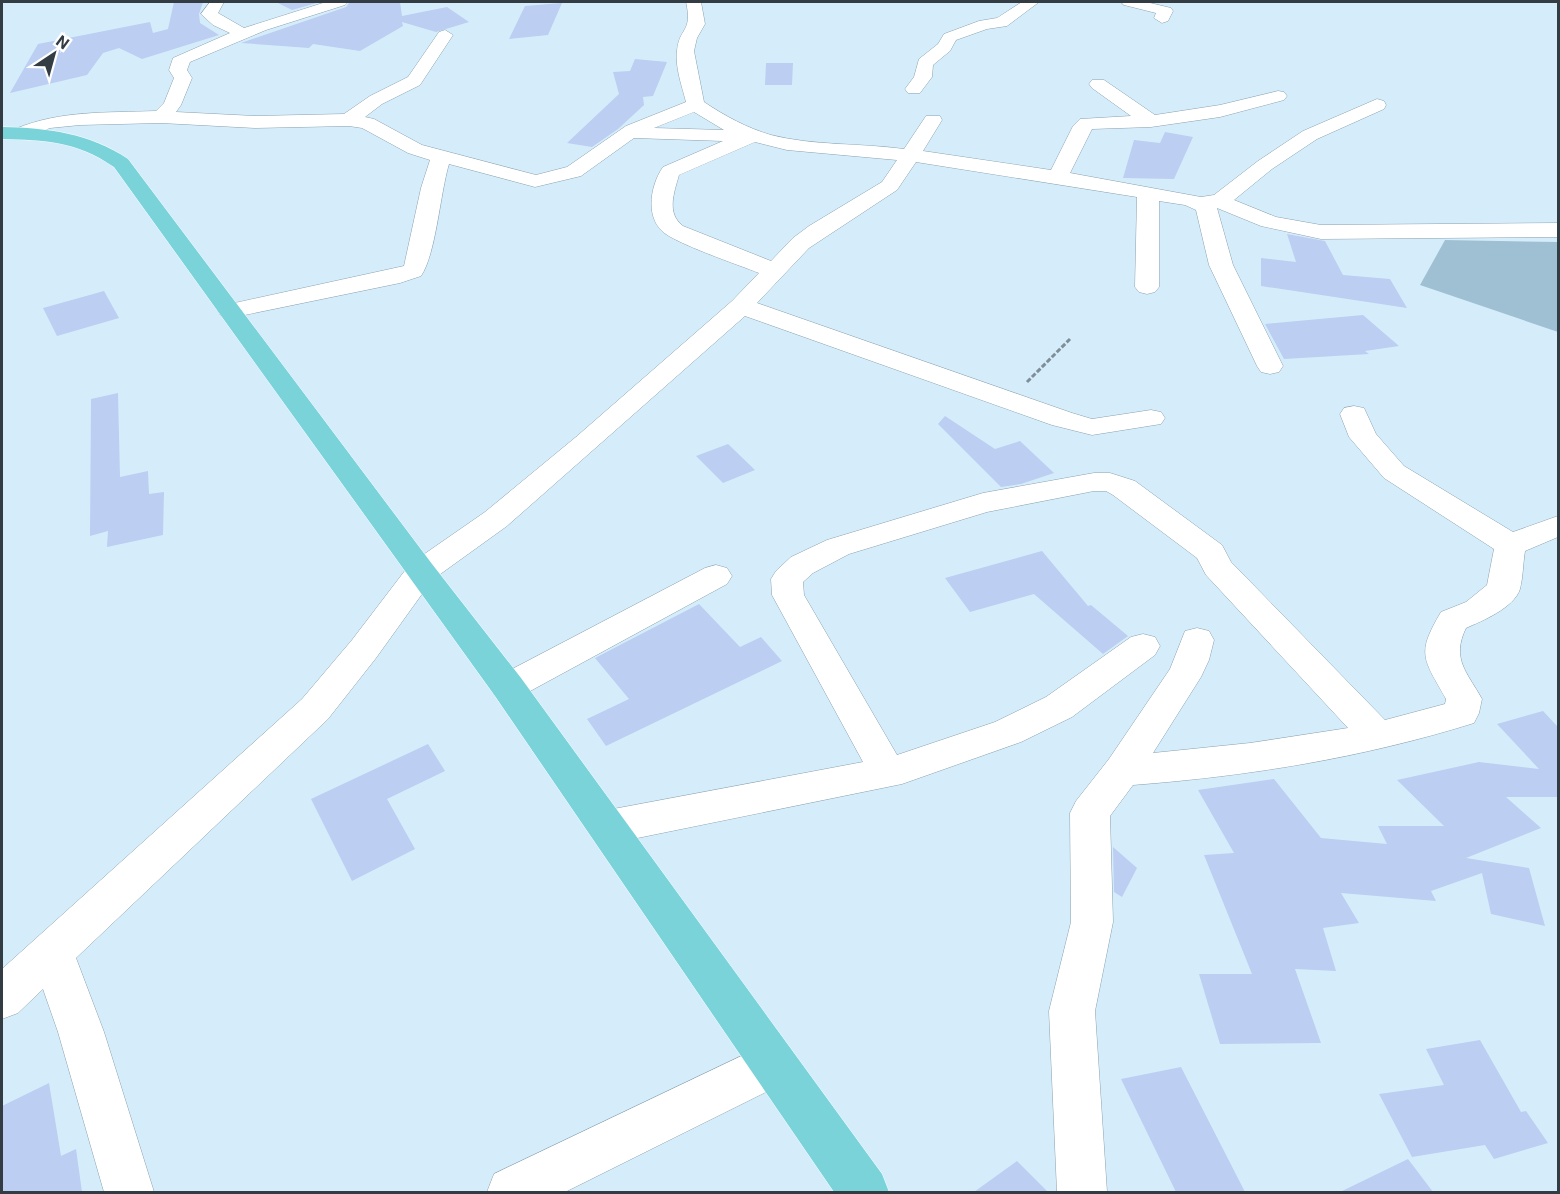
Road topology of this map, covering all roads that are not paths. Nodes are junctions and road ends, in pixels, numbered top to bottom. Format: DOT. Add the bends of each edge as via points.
graph roads {
  1 [pos="217,2"];
  2 [pos="340,2"];
  3 [pos="694,2"];
  4 [pos="1031,2"];
  5 [pos="1129,2"];
  6 [pos="1162,18"];
  7 [pos="243,33"];
  8 [pos="445,35"];
  9 [pos="1098,84"];
  10 [pos="914,89"];
  11 [pos="1278,96"];
  12 [pos="696,105"];
  13 [pos="1377,105"];
  14 [pos="161,117"];
  15 [pos="349,120"];
  16 [pos="933,120"];
  17 [pos="1151,121"];
  18 [pos="12,133"];
  19 [pos="628,134"];
  20 [pos="753,136"];
  21 [pos="908,156"];
  22 [pos="441,157"];
  23 [pos="1058,177"];
  24 [pos="1149,193"];
  25 [pos="1210,202"];
  26 [pos="1558,230"];
  27 [pos="773,270"];
  28 [pos="1147,287"];
  29 [pos="741,306"];
  30 [pos="230,311"];
  31 [pos="1270,366"];
  32 [pos="1354,414"];
  33 [pos="1151,418"];
  34 [pos="1558,526"];
  35 [pos="1510,545"];
  36 [pos="421,572"];
  37 [pos="716,576"];
  38 [pos="1197,640"];
  39 [pos="1143,646"];
  40 [pos="508,687"];
  41 [pos="1377,735"];
  42 [pos="1122,770"];
  43 [pos="888,773"];
  44 [pos="608,827"];
  45 [pos="52,952"];
  46 [pos="2,998"];
  47 [pos="773,1064"];
  48 [pos="129,1192"];
  49 [pos="512,1192"];
  50 [pos="864,1192"];
  51 [pos="1082,1192"];
  1 -- 7 [label="street" via="209,14"];
  2 -- 7 [label="street"];
  3 -- 12 [label="street" via="698,27 686,45 686,52"];
  4 -- 10 [label="street" via="1001,23 985,24 950,37 925,63 923,78"];
  5 -- 6 [label="street" via="1165,11"];
  7 -- 14 [label="street" via="179,62 183,78 172,105"];
  8 -- 15 [label="street" via="414,81 376,100"];
  9 -- 17 [label="street"];
  11 -- 17 [label="street" via="1220,111"];
  12 -- 19 [label="street"];
  12 -- 20 [label="street" via="721,123"];
  13 -- 25 [label="street" via="1310,135"];
  14 -- 15 [label="street" via="255,122"];
  14 -- 18 [label="street" via="80,119"];
  15 -- 22 [label="street" via="366,123 415,149"];
  16 -- 21 [label="street"];
  17 -- 23 [label="street" via="1087,123"];
  18 -- 30 [label="main road" via="82,141 103,149 122,163"];
  19 -- 20 [label="street"];
  19 -- 22 [label="street" via="574,172 547,180 535,181"];
  20 -- 21 [label="street" via="788,146"];
  20 -- 27 [label="street" via="670,171 660,206 667,226 675,231"];
  21 -- 23 [label="street"];
  21 -- 27 [label="street" via="890,186 817,231"];
  22 -- 30 [label="street" via="413,271"];
  23 -- 24 [label="street"];
  24 -- 25 [label="street"];
  24 -- 28 [label="street"];
  25 -- 26 [label="street" via="1289,229 1310,231"];
  25 -- 31 [label="street" via="1206,207 1221,265"];
  27 -- 29 [label="street"];
  29 -- 33 [label="street" via="1062,419 1092,427"];
  29 -- 36 [label="street" via="496,519"];
  30 -- 36 [label="main road"];
  32 -- 35 [label="street" via="1363,437 1394,472"];
  34 -- 35 [label="street"];
  35 -- 41 [label="street" via="1503,590 1478,610 1453,620 1441,645 1446,668 1464,699 1461,713"];
  36 -- 40 [label="main road"];
  36 -- 45 [label="street" via="315,709"];
  37 -- 40 [label="street"];
  38 -- 42 [label="street" via="1183,677"];
  39 -- 43 [label="street" via="1059,707 1008,732"];
  40 -- 44 [label="main road"];
  41 -- 42 [label="street" via="1206,765"];
  41 -- 43 [label="street" via="1217,567 1211,552 1125,488 1110,482 1094,482 983,503 838,547 802,565 787,579 788,595"];
  42 -- 51 [label="street" via="1090,813 1092,922 1072,1011"];
  43 -- 44 [label="street"];
  44 -- 47 [label="main road"];
  45 -- 46 [label="street"];
  45 -- 48 [label="street" via="81,1032"];
  47 -- 49 [label="street"];
  47 -- 50 [label="main road"];
}
